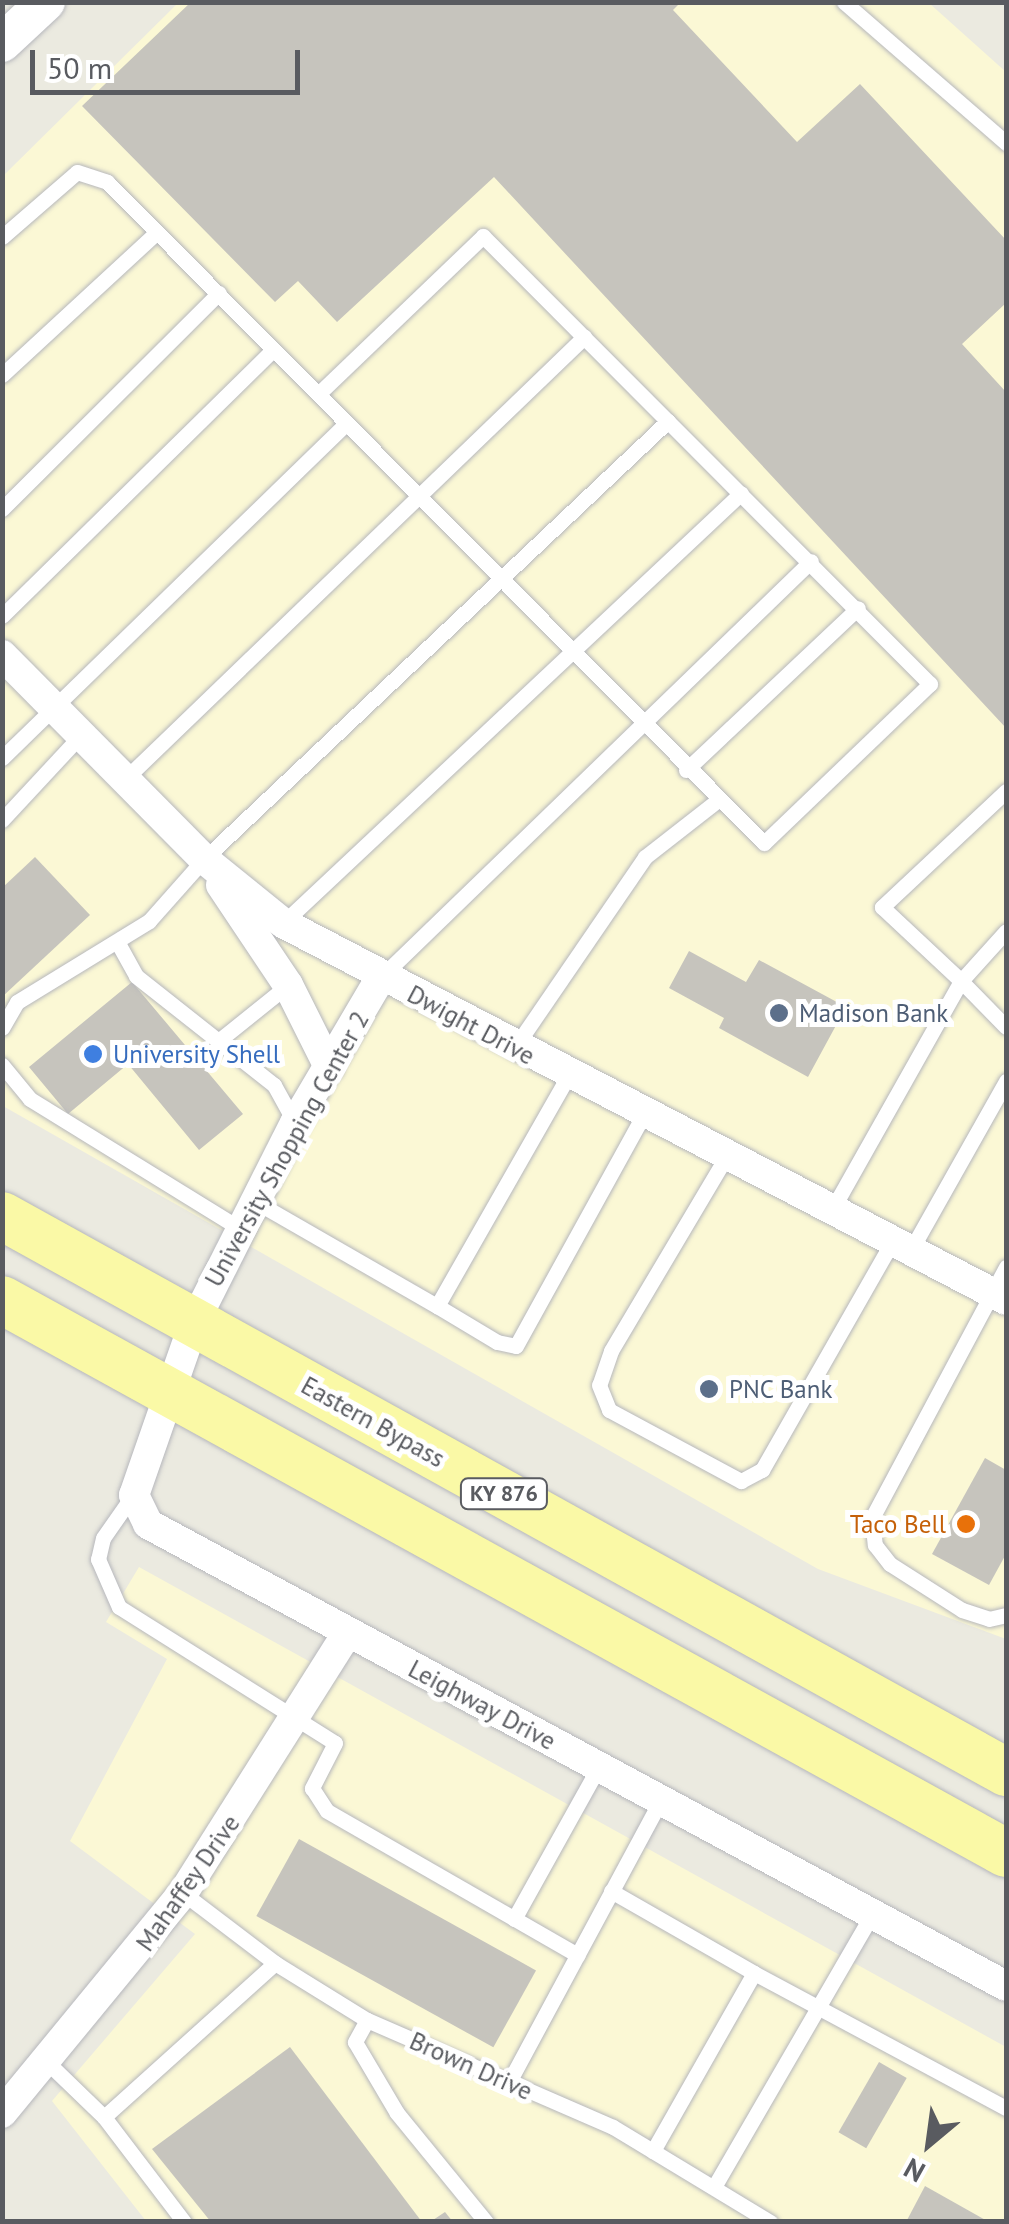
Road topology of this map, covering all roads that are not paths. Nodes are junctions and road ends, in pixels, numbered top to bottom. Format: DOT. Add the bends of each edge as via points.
graph roads {
  1 [pos="844,2"];
  2 [pos="1006,143"];
  3 [pos="156,233"];
  4 [pos="2,238"];
  5 [pos="219,294"];
  6 [pos="584,338"];
  7 [pos="273,350"];
  8 [pos="2,375"];
  9 [pos="318,394"];
  10 [pos="668,421"];
  11 [pos="346,424"];
  12 [pos="741,493"];
  13 [pos="418,496"];
  14 [pos="2,509"];
  15 [pos="812,560"];
  16 [pos="503,582"];
  17 [pos="858,608"];
  18 [pos="2,616"];
  19 [pos="574,651"];
  20 [pos="2,655"];
  21 [pos="52,708"];
  22 [pos="644,723"];
  23 [pos="80,736"];
  24 [pos="2,758"];
  25 [pos="686,770"];
  26 [pos="124,780"];
  27 [pos="1006,792"];
  28 [pos="718,800"];
  29 [pos="2,820"];
  30 [pos="204,858"];
  31 [pos="282,923"];
  32 [pos="1006,931"];
  33 [pos="119,944"];
  34 [pos="381,977"];
  35 [pos="960,981"];
  36 [pos="288,985"];
  37 [pos="1006,1027"];
  38 [pos="2,1028"];
  39 [pos="222,1038"];
  40 [pos="514,1047"];
  41 [pos="2,1065"];
  42 [pos="329,1067"];
  43 [pos="568,1076"];
  44 [pos="1006,1081"];
  45 [pos="646,1110"];
  46 [pos="295,1123"];
  47 [pos="730,1152"];
  48 [pos="256,1202"];
  49 [pos="832,1208"];
  50 [pos="2,1216"];
  51 [pos="239,1228"];
  52 [pos="903,1243"];
  53 [pos="1002,1286"];
  54 [pos="2,1300"];
  55 [pos="437,1306"];
  56 [pos="194,1322"];
  57 [pos="171,1390"];
  58 [pos="134,1495"];
  59 [pos="1006,1615"];
  60 [pos="347,1634"];
  61 [pos="293,1721"];
  62 [pos="598,1768"];
  63 [pos="1006,1772"];
  64 [pos="660,1801"];
  65 [pos="1006,1853"];
  66 [pos="611,1891"];
  67 [pos="183,1893"];
  68 [pos="872,1914"];
  69 [pos="514,1919"];
  70 [pos="576,1956"];
  71 [pos="275,1964"];
  72 [pos="754,1974"];
  73 [pos="1006,1986"];
  74 [pos="822,2009"];
  75 [pos="367,2020"];
  76 [pos="47,2062"];
  77 [pos="509,2082"];
  78 [pos="1006,2106"];
  79 [pos="2,2113"];
  80 [pos="104,2117"];
  81 [pos="653,2151"];
  82 [pos="714,2188"];
  83 [pos="184,2222"];
  84 [pos="486,2222"];
  85 [pos="770,2222"];
  1 -- 2 [label="lane"];
  3 -- 4 [label="lane" via="107,182 77,172"];
  3 -- 5 [label="lane"];
  3 -- 8 [label="lane"];
  5 -- 7 [label="lane"];
  5 -- 14 [label="lane"];
  6 -- 9 [label="lane" via="484,236"];
  6 -- 10 [label="lane"];
  6 -- 13 [label="lane"];
  7 -- 9 [label="lane"];
  7 -- 18 [label="lane"];
  9 -- 11 [label="lane"];
  10 -- 12 [label="lane"];
  10 -- 16 [label="lane"];
  11 -- 13 [label="lane"];
  11 -- 21 [label="lane"];
  12 -- 15 [label="lane"];
  12 -- 19 [label="lane"];
  13 -- 16 [label="lane"];
  13 -- 26 [label="lane"];
  15 -- 17 [label="lane"];
  15 -- 22 [label="lane"];
  16 -- 19 [label="lane"];
  16 -- 30 [label="lane"];
  17 -- 25 [label="lane"];
  17 -- 28 [label="lane" via="930,684 764,843"];
  19 -- 22 [label="lane"];
  19 -- 31 [label="lane"];
  20 -- 21 [label="street, Dwight Drive"];
  21 -- 23 [label="street, Dwight Drive"];
  21 -- 24 [label="lane"];
  22 -- 25 [label="lane"];
  22 -- 34 [label="lane"];
  23 -- 26 [label="street, Dwight Drive"];
  23 -- 29 [label="lane"];
  25 -- 28 [label="lane"];
  26 -- 30 [label="street, Dwight Drive"];
  27 -- 35 [label="lane" via="882,907"];
  28 -- 40 [label="lane" via="645,857"];
  30 -- 31 [label="street, Dwight Drive"];
  30 -- 33 [label="lane"];
  30 -- 36 [label="street"];
  31 -- 34 [label="street, Dwight Drive"];
  32 -- 35 [label="lane"];
  33 -- 38 [label="lane" via="94,949 17,1002"];
  33 -- 39 [label="lane" via="136,976"];
  34 -- 40 [label="street, Dwight Drive"];
  34 -- 42 [label="street, University Shopping Center 2"];
  35 -- 37 [label="lane"];
  35 -- 49 [label="lane"];
  36 -- 39 [label="lane"];
  36 -- 42 [label="street"];
  39 -- 46 [label="lane" via="274,1086"];
  40 -- 43 [label="street, Dwight Drive"];
  41 -- 51 [label="lane" via="30,1099"];
  42 -- 46 [label="street, University Shopping Center 2"];
  43 -- 45 [label="street, Dwight Drive"];
  43 -- 55 [label="lane"];
  44 -- 52 [label="lane"];
  45 -- 47 [label="street, Dwight Drive"];
  45 -- 55 [label="lane" via="516,1346 496,1342"];
  46 -- 48 [label="street, University Shopping Center 2"];
  47 -- 49 [label="street, Dwight Drive"];
  47 -- 52 [label="lane" via="611,1352 599,1384 609,1410 741,1481 762,1470"];
  48 -- 51 [label="street, University Shopping Center 2"];
  48 -- 55 [label="lane"];
  49 -- 52 [label="street, Dwight Drive"];
  50 -- 56 [label="main road, Eastern Bypass / KY 876"];
  51 -- 56 [label="street, University Shopping Center 2"];
  52 -- 53 [label="street, Dwight Drive"];
  53 -- 59 [label="lane" via="872,1518 875,1545 890,1564 962,1610 989,1619"];
  54 -- 57 [label="main road, KY 876"];
  56 -- 57 [label="street"];
  56 -- 63 [label="main road, Eastern Bypass / KY 876"];
  57 -- 58 [label="street"];
  57 -- 65 [label="main road, KY 876"];
  58 -- 60 [label="street, Leighway Drive" via="148,1524"];
  58 -- 61 [label="lane" via="103,1538 98,1560 120,1607 255,1689"];
  60 -- 61 [label="street, Mahaffey Drive"];
  60 -- 62 [label="street, Leighway Drive"];
  61 -- 67 [label="street, Mahaffey Drive"];
  61 -- 69 [label="lane" via="335,1743 312,1788 318,1804"];
  62 -- 64 [label="street, Leighway Drive"];
  62 -- 69 [label="lane"];
  64 -- 66 [label="lane"];
  64 -- 68 [label="street, Leighway Drive"];
  66 -- 70 [label="lane"];
  66 -- 72 [label="lane"];
  67 -- 71 [label="lane, Brown Drive"];
  67 -- 76 [label="street, Mahaffey Drive"];
  68 -- 73 [label="street, Leighway Drive"];
  68 -- 74 [label="lane"];
  69 -- 70 [label="lane"];
  70 -- 77 [label="lane"];
  71 -- 75 [label="lane, Brown Drive"];
  71 -- 80 [label="lane"];
  72 -- 74 [label="lane"];
  72 -- 81 [label="lane"];
  74 -- 78 [label="lane"];
  74 -- 82 [label="lane"];
  75 -- 77 [label="lane, Brown Drive"];
  75 -- 84 [label="lane" via="355,2042 396,2113"];
  76 -- 79 [label="street, Mahaffey Drive"];
  76 -- 80 [label="lane"];
  77 -- 81 [label="lane, Brown Drive"];
  80 -- 83 [label="lane"];
  81 -- 82 [label="lane, Brown Drive"];
  82 -- 85 [label="lane, Brown Drive"];
}
